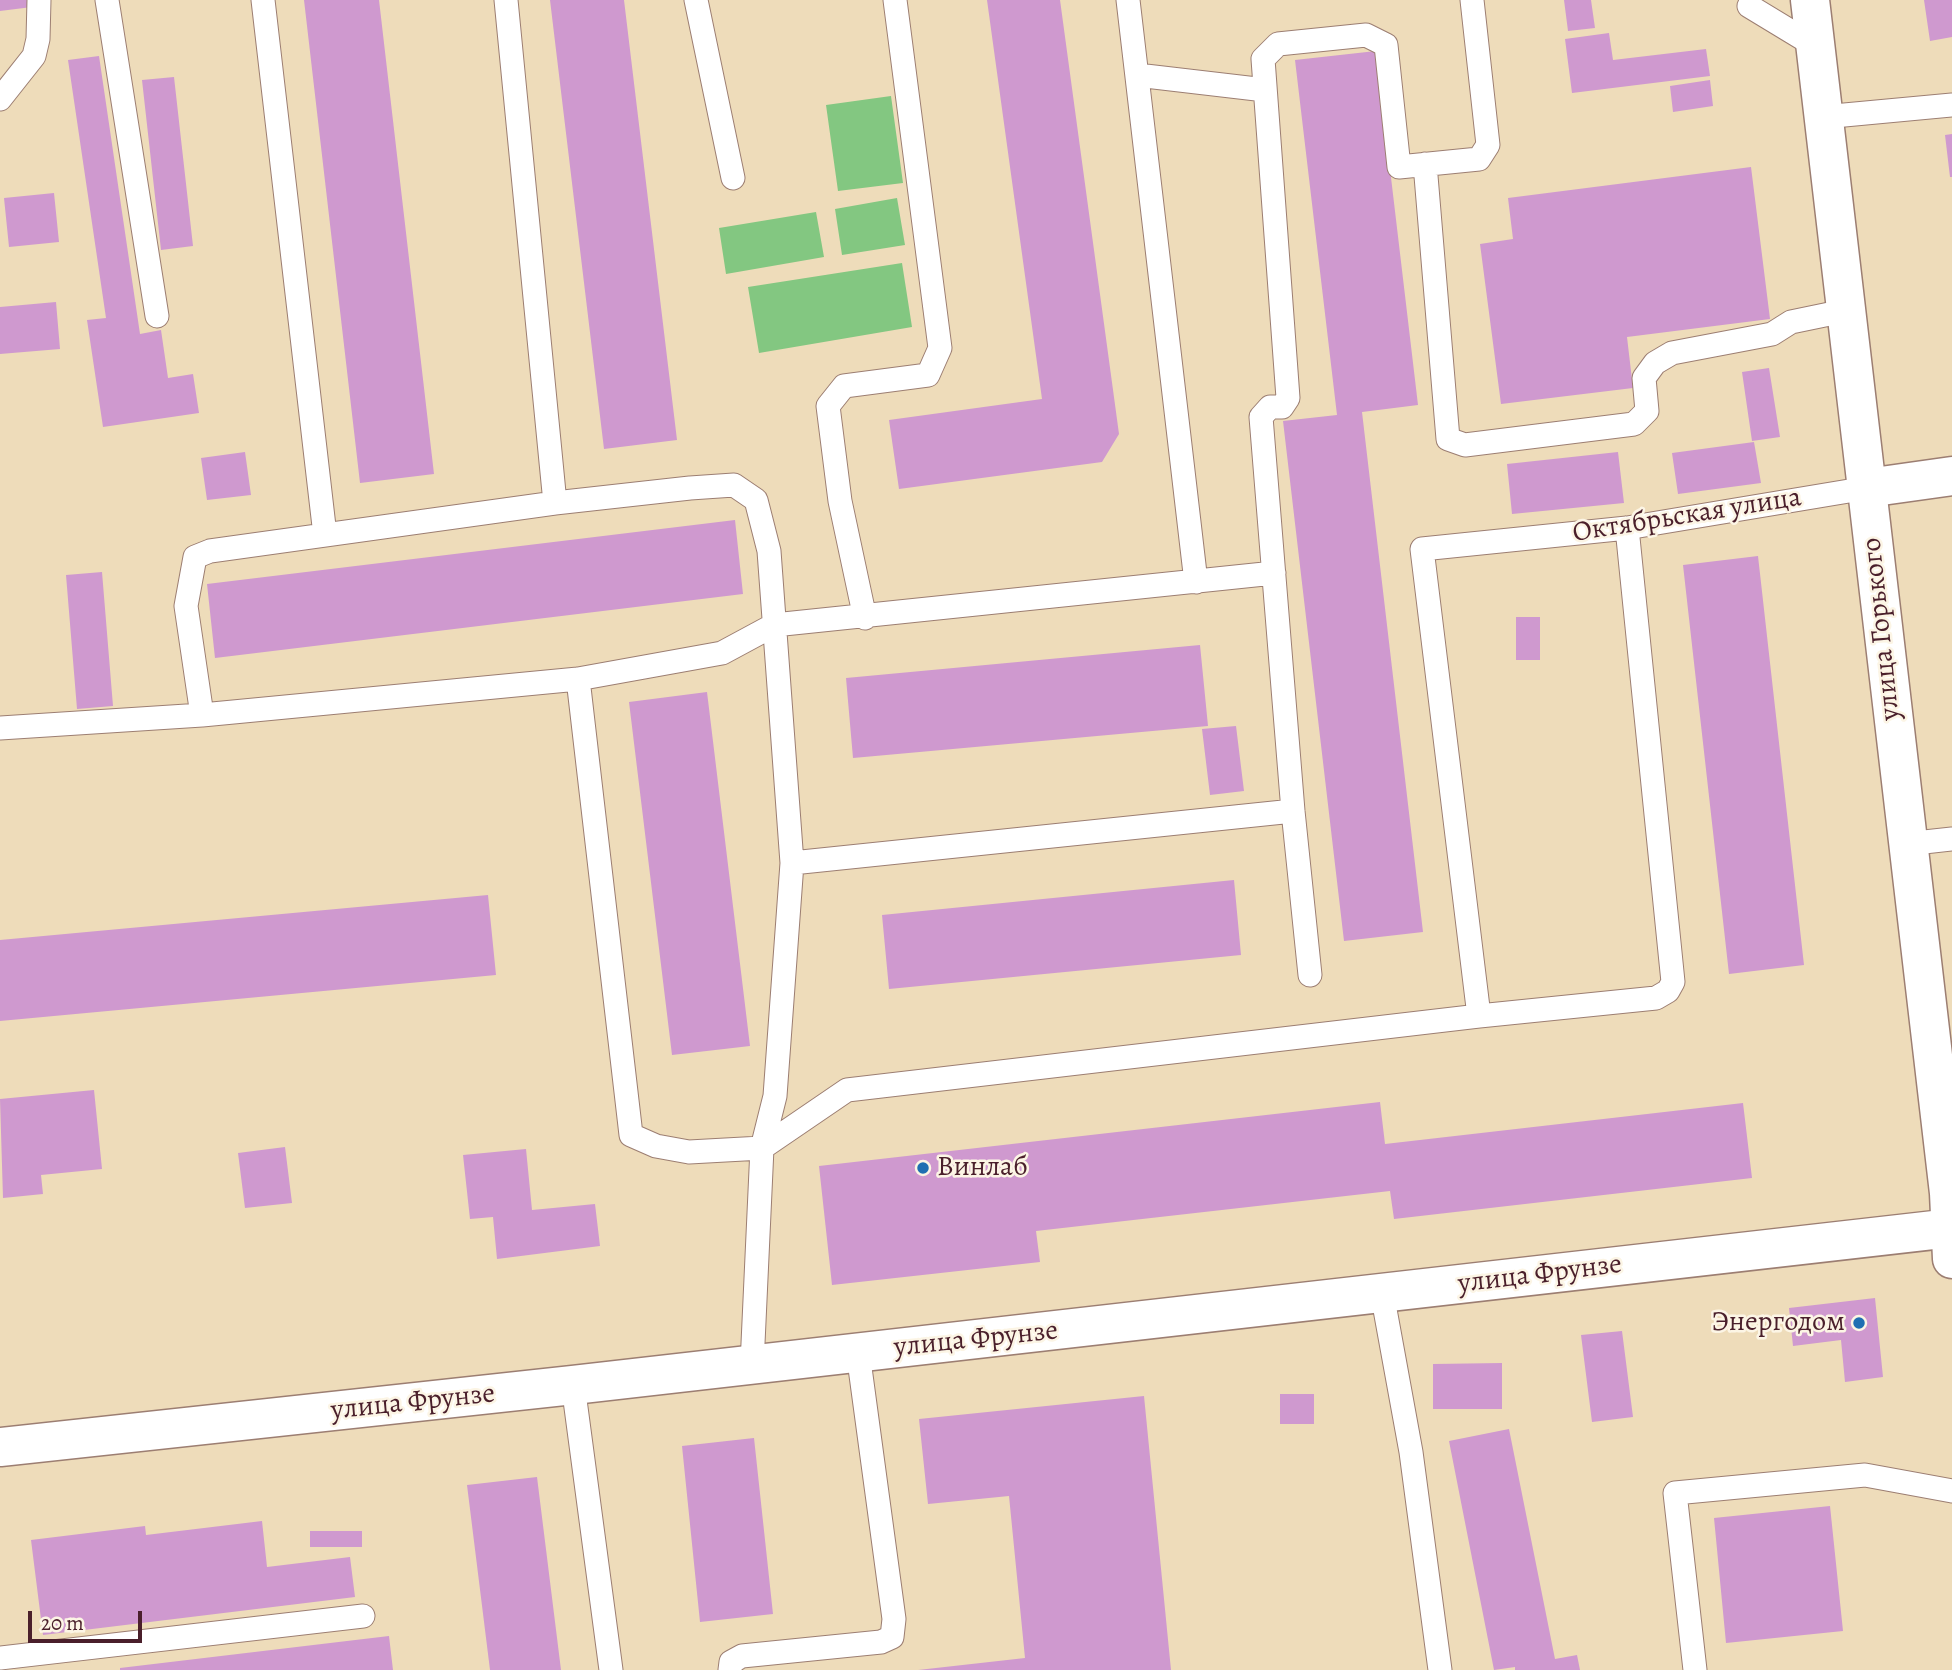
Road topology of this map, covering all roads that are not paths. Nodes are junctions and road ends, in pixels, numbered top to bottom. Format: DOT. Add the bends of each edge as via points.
graph roads {
  1 [pos="39,0"];
  2 [pos="107,0"];
  3 [pos="263,0"];
  4 [pos="506,0"];
  5 [pos="696,0"];
  6 [pos="895,0"];
  7 [pos="1128,0"];
  8 [pos="1472,0"];
  9 [pos="1810,0"];
  10 [pos="1749,6"];
  11 [pos="1815,46"];
  12 [pos="1137,75"];
  13 [pos="1265,90"];
  14 [pos="0,99"];
  15 [pos="1952,104"];
  16 [pos="1823,117"];
  17 [pos="1425,164"];
  18 [pos="733,178"];
  19 [pos="1844,311"];
  20 [pos="158,316"];
  21 [pos="1952,476"];
  22 [pos="1867,488"];
  23 [pos="555,503"];
  24 [pos="1627,528"];
  25 [pos="325,535"];
  26 [pos="1274,573"];
  27 [pos="1196,582"];
  28 [pos="865,618"];
  29 [pos="774,625"];
  30 [pos="578,679"];
  31 [pos="202,716"];
  32 [pos="0,728"];
  33 [pos="1293,811"];
  34 [pos="1952,839"];
  35 [pos="1906,844"];
  36 [pos="792,863"];
  37 [pos="1310,975"];
  38 [pos="1479,1016"];
  39 [pos="762,1148"];
  40 [pos="1951,1239"];
  41 [pos="1382,1293"];
  42 [pos="858,1353"];
  43 [pos="752,1365"];
  44 [pos="573,1385"];
  45 [pos="0,1447"];
  46 [pos="1952,1491"];
  47 [pos="363,1616"];
  48 [pos="0,1658"];
  49 [pos="611,1670"];
  50 [pos="730,1670"];
  51 [pos="1440,1670"];
  52 [pos="1695,1670"];
  1 -- 14 [label="lane" via="34,56"];
  2 -- 20 [label="lane"];
  3 -- 25 [label="lane"];
  4 -- 23 [label="lane"];
  5 -- 18 [label="lane"];
  6 -- 28 [label="lane" via="940,348 928,375 844,386 828,406 840,501"];
  7 -- 12 [label="lane"];
  8 -- 17 [label="lane" via="1488,145 1479,159"];
  9 -- 11 [label="street, улица Горького"];
  10 -- 11 [label="lane"];
  11 -- 16 [label="street, улица Горького"];
  12 -- 13 [label="lane"];
  12 -- 27 [label="lane"];
  13 -- 17 [label="lane" via="1263,59 1278,44 1366,36 1386,45 1399,167"];
  13 -- 26 [label="lane" via="1288,398 1282,407 1270,407 1261,417"];
  15 -- 16 [label="lane"];
  16 -- 19 [label="street, улица Горького"];
  17 -- 19 [label="lane" via="1448,439 1465,445 1634,424 1647,411 1644,378 1654,363 1672,353 1772,334 1791,321"];
  19 -- 22 [label="street, улица Горького"];
  21 -- 22 [label="street, Октябрьская улица"];
  22 -- 24 [label="lane, Октябрьская улица"];
  22 -- 35 [label="street, улица Горького"];
  23 -- 25 [label="lane"];
  23 -- 29 [label="lane" via="734,485 756,500 769,551"];
  24 -- 38 [label="lane" via="1673,982 1656,998"];
  24 -- 38 [label="lane, Октябрьская улица" via="1422,549"];
  25 -- 31 [label="lane" via="195,557 186,606"];
  26 -- 27 [label="lane"];
  26 -- 33 [label="lane"];
  27 -- 28 [label="lane"];
  28 -- 29 [label="lane"];
  29 -- 30 [label="lane" via="722,653"];
  29 -- 36 [label="lane"];
  30 -- 31 [label="lane"];
  30 -- 39 [label="lane" via="631,1135 656,1146 689,1152"];
  31 -- 32 [label="lane"];
  33 -- 36 [label="lane"];
  33 -- 37 [label="lane"];
  34 -- 35 [label="lane"];
  35 -- 40 [label="street, улица Горького"];
  36 -- 39 [label="lane" via="775,1096"];
  38 -- 39 [label="lane" via="847,1090"];
  39 -- 43 [label="lane"];
  40 -- 41 [label="street, улица Фрунзе"];
  41 -- 42 [label="street, улица Фрунзе"];
  41 -- 51 [label="lane"];
  42 -- 43 [label="street, улица Фрунзе"];
  42 -- 50 [label="lane" via="894,1619 892,1637 881,1642 742,1656 731,1662"];
  43 -- 44 [label="street, улица Фрунзе"];
  44 -- 45 [label="street, улица Фрунзе"];
  44 -- 49 [label="lane"];
  46 -- 52 [label="lane" via="1864,1475 1675,1493"];
  47 -- 48 [label="lane"];
}
